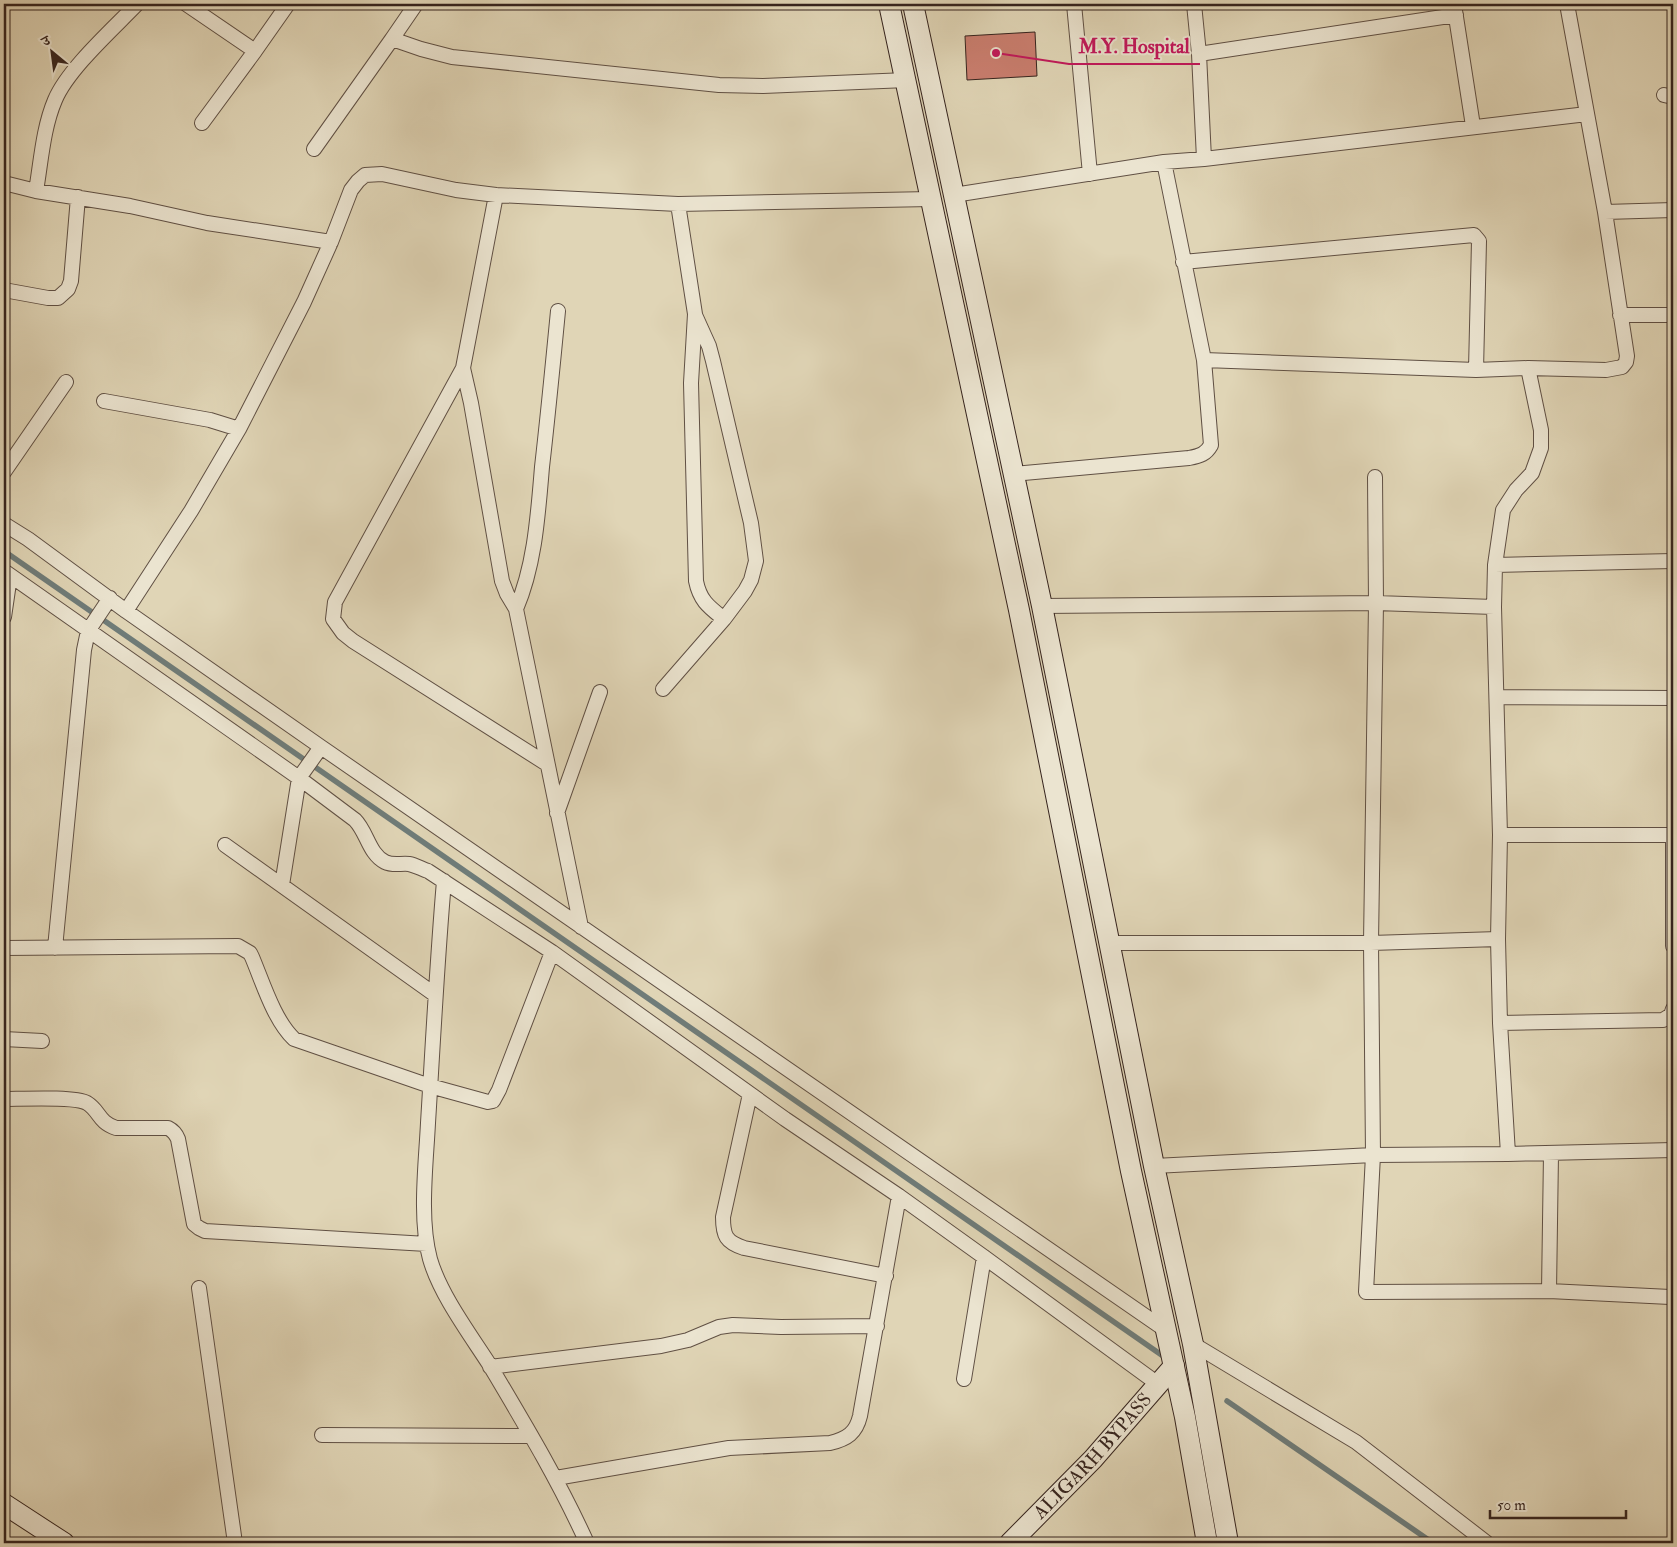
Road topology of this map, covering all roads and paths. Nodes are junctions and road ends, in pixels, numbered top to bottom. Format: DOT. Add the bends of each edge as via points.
graph roads {
  1 [pos="137,4"];
  2 [pos="186,4"];
  3 [pos="288,4"];
  4 [pos="416,4"];
  5 [pos="889,4"];
  6 [pos="913,4"];
  7 [pos="1074,4"];
  8 [pos="1194,4"];
  9 [pos="1567,4"];
  10 [pos="1455,10"];
  11 [pos="392,39"];
  12 [pos="255,51"];
  13 [pos="1199,54"];
  14 [pos="907,80"];
  15 [pos="1587,114"];
  16 [pos="202,123"];
  17 [pos="1473,126"];
  18 [pos="314,149"];
  19 [pos="1204,159"];
  20 [pos="1164,162"];
  21 [pos="1090,174"];
  22 [pos="4,184"];
  23 [pos="36,191"];
  24 [pos="496,195"];
  25 [pos="954,195"];
  26 [pos="78,197"];
  27 [pos="931,199"];
  28 [pos="678,204"];
  29 [pos="1673,210"];
  30 [pos="1605,212"];
  31 [pos="331,242"];
  32 [pos="1183,262"];
  33 [pos="4,290"];
  34 [pos="558,311"];
  35 [pos="695,314"];
  36 [pos="1620,315"];
  37 [pos="1673,315"];
  38 [pos="1204,360"];
  39 [pos="463,368"];
  40 [pos="1528,368"];
  41 [pos="1476,370"];
  42 [pos="66,382"];
  43 [pos="104,401"];
  44 [pos="238,428"];
  45 [pos="4,472"];
  46 [pos="1013,474"];
  47 [pos="1375,476"];
  48 [pos="4,524"];
  49 [pos="1673,561"];
  50 [pos="1494,565"];
  51 [pos="7,573"];
  52 [pos="1376,603"];
  53 [pos="106,604"];
  54 [pos="1042,606"];
  55 [pos="1494,607"];
  56 [pos="516,609"];
  57 [pos="126,611"];
  58 [pos="4,617"];
  59 [pos="724,619"];
  60 [pos="91,627"];
  61 [pos="663,689"];
  62 [pos="600,692"];
  63 [pos="1498,697"];
  64 [pos="1673,698"];
  65 [pos="322,747"];
  66 [pos="547,764"];
  67 [pos="306,769"];
  68 [pos="557,813"];
  69 [pos="1500,835"];
  70 [pos="1673,835"];
  71 [pos="225,845"];
  72 [pos="444,881"];
  73 [pos="282,886"];
  74 [pos="581,926"];
  75 [pos="1498,939"];
  76 [pos="1110,943"];
  77 [pos="1371,943"];
  78 [pos="1673,946"];
  79 [pos="4,948"];
  80 [pos="55,948"];
  81 [pos="552,952"];
  82 [pos="434,994"];
  83 [pos="1673,1009"];
  84 [pos="1500,1023"];
  85 [pos="4,1039"];
  86 [pos="42,1041"];
  87 [pos="430,1086"];
  88 [pos="750,1094"];
  89 [pos="4,1099"];
  90 [pos="1673,1150"];
  91 [pos="1508,1154"];
  92 [pos="1551,1154"];
  93 [pos="1372,1155"];
  94 [pos="1154,1166"];
  95 [pos="899,1196"];
  96 [pos="427,1244"];
  97 [pos="984,1256"];
  98 [pos="886,1276"];
  99 [pos="199,1288"];
  100 [pos="1549,1291"];
  101 [pos="1670,1297"];
  102 [pos="877,1326"];
  103 [pos="1167,1331"];
  104 [pos="1194,1348"];
  105 [pos="1173,1362"];
  106 [pos="490,1367"];
  107 [pos="964,1379"];
  108 [pos="1158,1384"];
  109 [pos="322,1435"];
  110 [pos="531,1436"];
  111 [pos="556,1478"];
  112 [pos="4,1504"];
  113 [pos="56,1541"];
  114 [pos="235,1543"];
  115 [pos="587,1543"];
  116 [pos="1010,1543"];
  117 [pos="1207,1543"];
  118 [pos="1228,1543"];
  119 [pos="1488,1543"];
  1 -- 23 [label="street" via="73,71 55,100"];
  2 -- 12 [label="street"];
  3 -- 12 [label="street"];
  4 -- 11 [label="street"];
  5 -- 14 [label="main road"];
  6 -- 25 [label="main road"];
  7 -- 21 [label="street"];
  8 -- 13 [label="street"];
  9 -- 15 [label="street"];
  10 -- 13 [label="street"];
  10 -- 17 [label="street"];
  11 -- 14 [label="street" via="452,57 719,85"];
  11 -- 18 [label="street"];
  12 -- 16 [label="street"];
  13 -- 19 [label="street"];
  14 -- 27 [label="main road"];
  15 -- 17 [label="street"];
  15 -- 30 [label="street"];
  17 -- 19 [label="street"];
  19 -- 20 [label="street"];
  20 -- 21 [label="street"];
  20 -- 32 [label="street"];
  21 -- 25 [label="street"];
  22 -- 23 [label="street"];
  23 -- 26 [label="street"];
  24 -- 28 [label="street"];
  24 -- 31 [label="street" via="382,174 365,175 351,190"];
  24 -- 39 [label="street"];
  25 -- 46 [label="main road"];
  26 -- 31 [label="street" via="206,223"];
  26 -- 33 [label="street" via="68,289 58,298"];
  27 -- 28 [label="street"];
  27 -- 103 [label="main road" via="1019,610 1131,1171"];
  28 -- 35 [label="street"];
  29 -- 30 [label="street"];
  30 -- 36 [label="street"];
  31 -- 44 [label="street" via="304,302"];
  32 -- 38 [label="street"];
  32 -- 41 [label="street" via="1474,234 1479,241"];
  34 -- 56 [label="street" via="540,494 524,590"];
  35 -- 59 [label="street" via="691,383 696,581 704,603"];
  35 -- 59 [label="street" via="709,346 756,550 751,580"];
  36 -- 37 [label="street"];
  36 -- 40 [label="street" via="1627,356 1622,367 1606,370"];
  38 -- 41 [label="street"];
  38 -- 46 [label="street" via="1211,445 1201,456"];
  39 -- 56 [label="street" via="502,581"];
  39 -- 66 [label="street" via="335,602 333,619 353,641"];
  40 -- 41 [label="street"];
  40 -- 50 [label="street" via="1541,430 1541,448 1532,472 1503,510"];
  42 -- 45 [label="street"];
  43 -- 44 [label="street"];
  44 -- 57 [label="street" via="191,511"];
  46 -- 54 [label="main road"];
  47 -- 52 [label="street"];
  48 -- 53 [label="street" via="28,539"];
  49 -- 50 [label="street"];
  50 -- 55 [label="street"];
  51 -- 58 [label="street"];
  51 -- 60 [label="street"];
  52 -- 54 [label="street"];
  52 -- 55 [label="street"];
  52 -- 77 [label="street"];
  53 -- 57 [label="street"];
  53 -- 60 [label="street"];
  54 -- 76 [label="main road"];
  55 -- 63 [label="street"];
  56 -- 66 [label="street"];
  57 -- 65 [label="street"];
  59 -- 61 [label="street"];
  60 -- 67 [label="street"];
  60 -- 80 [label="street" via="84,650"];
  62 -- 68 [label="street"];
  63 -- 64 [label="street"];
  63 -- 69 [label="street"];
  65 -- 67 [label="street"];
  65 -- 74 [label="street"];
  66 -- 68 [label="street"];
  67 -- 72 [label="street" via="360,824 380,859 392,865 412,865"];
  67 -- 73 [label="street"];
  68 -- 74 [label="street"];
  69 -- 70 [label="street"];
  69 -- 75 [label="street"];
  70 -- 78 [label="street"];
  71 -- 73 [label="street"];
  72 -- 81 [label="street"];
  72 -- 82 [label="street"];
  73 -- 82 [label="street"];
  74 -- 103 [label="street"];
  75 -- 77 [label="street"];
  75 -- 84 [label="street"];
  76 -- 77 [label="street"];
  76 -- 94 [label="main road"];
  77 -- 93 [label="street"];
  79 -- 80 [label="street"];
  80 -- 87 [label="street" via="238,946 250,953 278,1017 294,1038"];
  81 -- 87 [label="street" via="493,1101 480,1101"];
  81 -- 88 [label="street"];
  82 -- 87 [label="street"];
  83 -- 84 [label="street" via="1671,1015 1663,1020"];
  84 -- 91 [label="street"];
  85 -- 86 [label="street"];
  87 -- 96 [label="street" via="425,1186"];
  88 -- 95 [label="street"];
  88 -- 98 [label="street" via="723,1217 723,1230 728,1239 744,1248"];
  89 -- 96 [label="street" via="81,1100 104,1122 116,1128 172,1130 178,1139 194,1224 199,1228"];
  90 -- 92 [label="street"];
  91 -- 92 [label="street"];
  91 -- 93 [label="street"];
  92 -- 100 [label="street"];
  93 -- 94 [label="street"];
  93 -- 100 [label="street" via="1366,1292"];
  94 -- 104 [label="main road"];
  95 -- 97 [label="street"];
  95 -- 98 [label="street"];
  96 -- 106 [label="street" via="430,1260 448,1299"];
  97 -- 107 [label="street"];
  97 -- 108 [label="street"];
  98 -- 102 [label="street"];
  99 -- 114 [label="street"];
  100 -- 101 [label="street"];
  102 -- 106 [label="street" via="733,1325 661,1346"];
  102 -- 111 [label="street" via="857,1425 852,1433 840,1440 713,1450"];
  103 -- 105 [label="main road"];
  104 -- 105 [label="main road"];
  104 -- 118 [label="main road"];
  104 -- 119 [label="street" via="1356,1442"];
  105 -- 108 [label="main road, ALIGARH BYPASS"];
  105 -- 117 [label="main road"];
  106 -- 110 [label="street"];
  108 -- 116 [label="main road, ALIGARH BYPASS" via="1093,1459"];
  109 -- 110 [label="street"];
  110 -- 111 [label="street"];
  111 -- 115 [label="street"];
  112 -- 113 [label="main road"];
}
